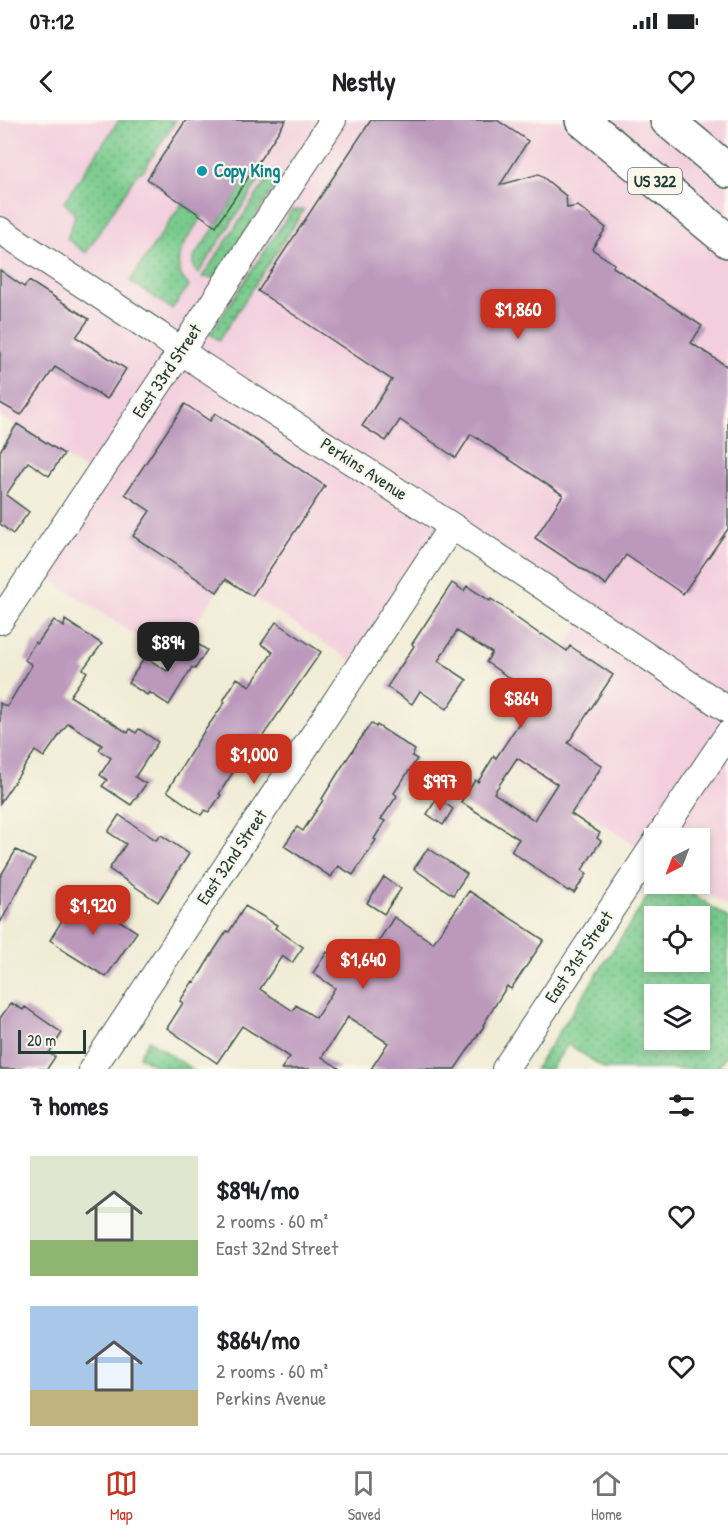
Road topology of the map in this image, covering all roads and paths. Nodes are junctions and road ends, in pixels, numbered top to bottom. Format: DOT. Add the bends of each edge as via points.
graph roads {
  1 [pos="333,120"];
  2 [pos="582,120"];
  3 [pos="667,120"];
  4 [pos="728,171"];
  5 [pos="0,230"];
  6 [pos="728,241"];
  7 [pos="182,350"];
  8 [pos="452,525"];
  9 [pos="0,621"];
  10 [pos="728,710"];
  11 [pos="728,734"];
  12 [pos="665,828"];
  13 [pos="644,859"];
  14 [pos="92,1069"];
  15 [pos="505,1069"];
  1 -- 7 [label="street, East 33rd Street"];
  2 -- 6 [label="main road, US 322"];
  3 -- 4 [label="main road"];
  5 -- 7 [label="street, Perkins Avenue"];
  7 -- 8 [label="street, Perkins Avenue"];
  7 -- 9 [label="street, East 33rd Street"];
  8 -- 10 [label="street, Perkins Avenue"];
  8 -- 14 [label="street, East 32nd Street"];
  11 -- 12 [label="street"];
  13 -- 15 [label="street, East 31st Street"];
}
